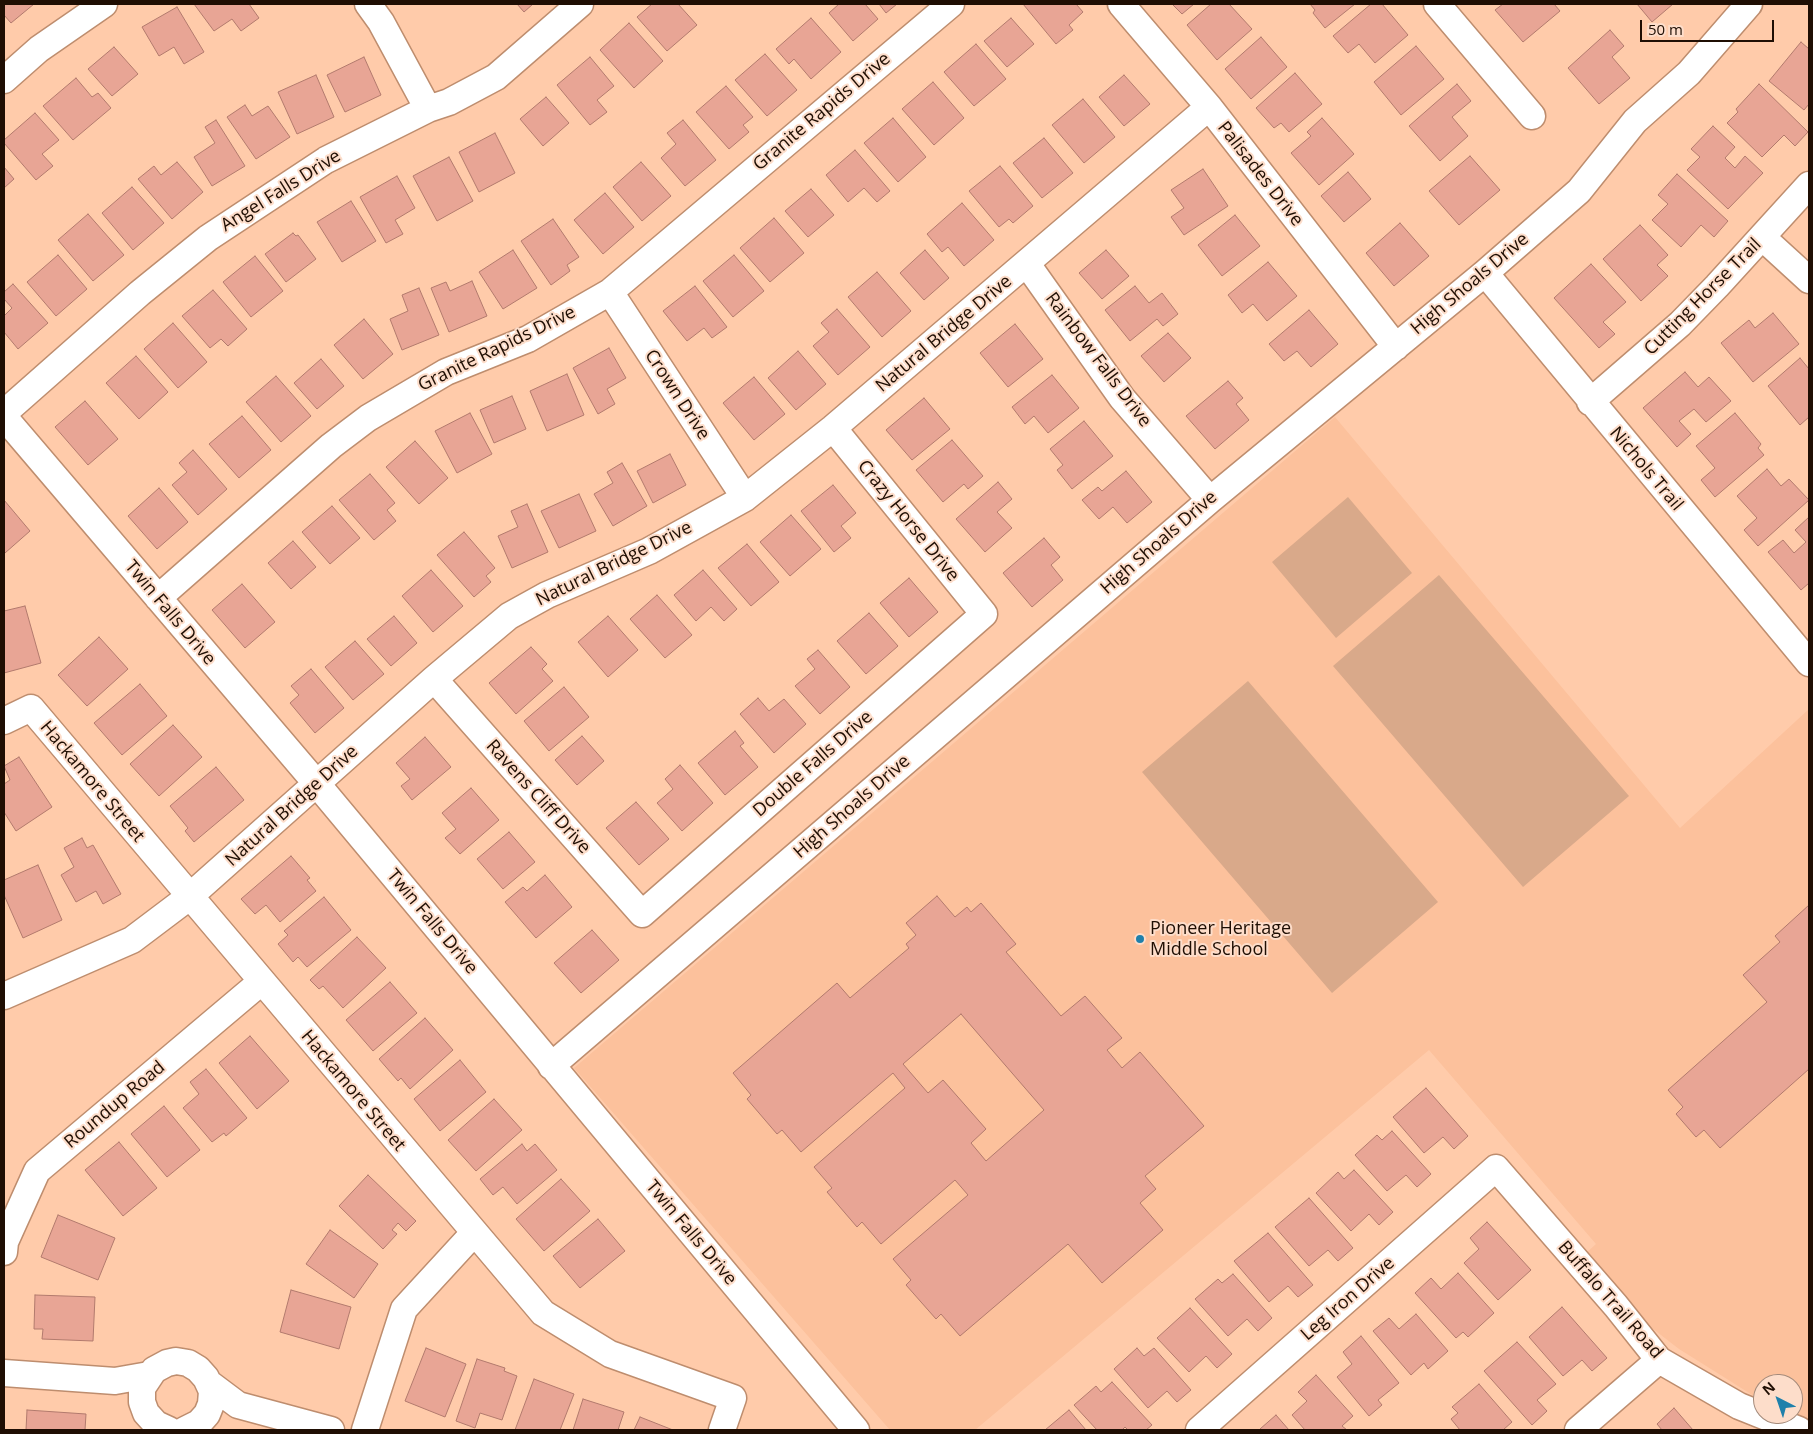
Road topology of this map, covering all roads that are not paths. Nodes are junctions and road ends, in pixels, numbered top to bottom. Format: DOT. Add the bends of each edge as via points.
graph roads {
  1 [pos="104,4"];
  2 [pos="368,4"];
  3 [pos="580,4"];
  4 [pos="951,4"];
  5 [pos="1121,4"];
  6 [pos="1437,4"];
  7 [pos="1749,4"];
  8 [pos="4,80"];
  9 [pos="1209,107"];
  10 [pos="428,109"];
  11 [pos="1532,116"];
  12 [pos="1809,185"];
  13 [pos="1762,237"];
  14 [pos="1027,264"];
  15 [pos="1485,273"];
  16 [pos="1809,280"];
  17 [pos="610,292"];
  18 [pos="1396,347"];
  19 [pos="1590,402"];
  20 [pos="4,415"];
  21 [pos="833,428"];
  22 [pos="745,498"];
  23 [pos="1210,500"];
  24 [pos="158,598"];
  25 [pos="984,614"];
  26 [pos="1809,663"];
  27 [pos="434,679"];
  28 [pos="4,721"];
  29 [pos="317,784"];
  30 [pos="189,897"];
  31 [pos="642,914"];
  32 [pos="261,982"];
  33 [pos="4,996"];
  34 [pos="551,1066"];
  35 [pos="1496,1168"];
  36 [pos="473,1234"];
  37 [pos="4,1252"];
  38 [pos="1659,1360"];
  39 [pos="4,1372"];
  40 [pos="210,1384"];
  41 [pos="147,1404"];
  42 [pos="238,1405"];
  43 [pos="209,1410"];
  44 [pos="183,1430"];
  45 [pos="330,1430"];
  46 [pos="364,1430"];
  47 [pos="722,1430"];
  48 [pos="856,1430"];
  49 [pos="1199,1430"];
  50 [pos="1578,1430"];
  51 [pos="1799,1430"];
  1 -- 8 [label="street" via="39,49"];
  2 -- 10 [label="street"];
  3 -- 10 [label="street, Angel Falls Drive" via="496,77 449,102"];
  4 -- 17 [label="street, Granite Rapids Drive"];
  5 -- 9 [label="street, Palisades Drive"];
  6 -- 11 [label="street"];
  7 -- 15 [label="street, High Shoals Drive" via="1689,73 1635,121 1579,191"];
  9 -- 14 [label="street, Natural Bridge Drive"];
  9 -- 18 [label="street, Palisades Drive"];
  10 -- 20 [label="street, Angel Falls Drive" via="326,160 208,238 140,292"];
  12 -- 13 [label="street, Cutting Horse Trail"];
  13 -- 16 [label="street"];
  13 -- 19 [label="street, Cutting Horse Trail" via="1680,324"];
  14 -- 21 [label="street, Natural Bridge Drive"];
  14 -- 23 [label="street, Rainbow Falls Drive" via="1122,398"];
  15 -- 18 [label="street, High Shoals Drive"];
  15 -- 19 [label="street, Nichols Trail"];
  17 -- 22 [label="street, Crown Drive"];
  17 -- 24 [label="street, Granite Rapids Drive" via="528,339 446,372 368,418 331,446"];
  18 -- 23 [label="street, High Shoals Drive"];
  19 -- 26 [label="street, Nichols Trail"];
  20 -- 24 [label="street, Twin Falls Drive"];
  21 -- 22 [label="street, Natural Bridge Drive"];
  21 -- 25 [label="street, Crazy Horse Drive"];
  22 -- 27 [label="street, Natural Bridge Drive" via="649,551 547,595 509,616"];
  23 -- 34 [label="street, High Shoals Drive"];
  24 -- 29 [label="street, Twin Falls Drive"];
  25 -- 31 [label="street, Double Falls Drive"];
  27 -- 29 [label="street, Natural Bridge Drive"];
  27 -- 31 [label="street, Ravens Cliff Drive"];
  28 -- 30 [label="street, Hackamore Street" via="31,708"];
  29 -- 30 [label="street, Natural Bridge Drive"];
  29 -- 34 [label="street, Twin Falls Drive"];
  30 -- 32 [label="street, Hackamore Street"];
  30 -- 33 [label="street, Natural Bridge Drive" via="132,940"];
  32 -- 36 [label="street, Hackamore Street"];
  32 -- 37 [label="street, Roundup Road" via="37,1171 5,1242"];
  34 -- 48 [label="street, Twin Falls Drive"];
  35 -- 38 [label="street, Buffalo Trail Road"];
  35 -- 49 [label="street, Leg Iron Drive"];
  36 -- 46 [label="street" via="404,1309"];
  36 -- 47 [label="street, Hackamore Street" via="543,1314 610,1354 733,1398"];
  38 -- 50 [label="street"];
  38 -- 51 [label="street, Buffalo Trail Road" via="1738,1406"];
  39 -- 41 [label="street" via="114,1381"];
  40 -- 41 [label="street" via="198,1369 183,1362 167,1363"];
  40 -- 42 [label="street"];
  40 -- 43 [label="street" via="212,1398"];
  41 -- 44 [label="street" via="156,1424"];
  42 -- 43 [label="street"];
  42 -- 45 [label="street"];
  43 -- 44 [label="street" via="200,1423"];
}
